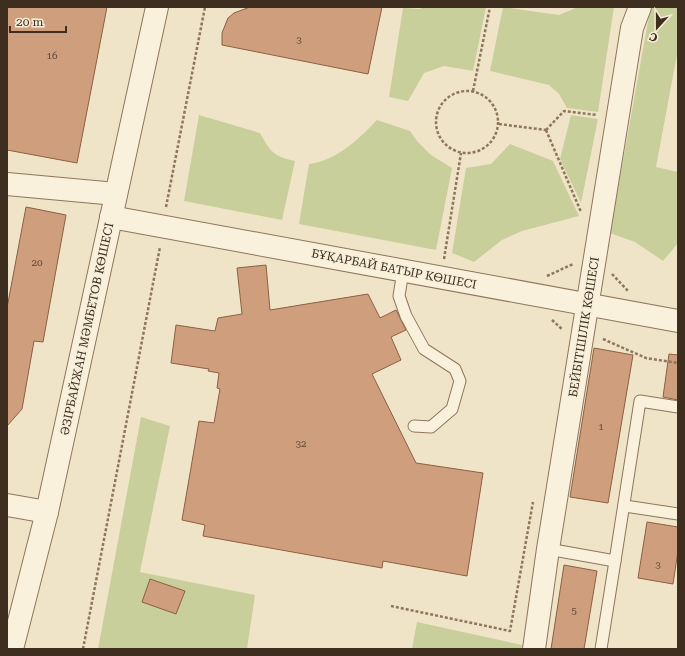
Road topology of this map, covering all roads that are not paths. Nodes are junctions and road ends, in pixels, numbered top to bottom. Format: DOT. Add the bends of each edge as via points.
graph roads {
  1 [pos="157,7"];
  2 [pos="640,7"];
  3 [pos="7,184"];
  4 [pos="116,194"];
  5 [pos="110,217"];
  6 [pos="403,271"];
  7 [pos="587,305"];
  8 [pos="678,321"];
  9 [pos="678,408"];
  10 [pos="414,426"];
  11 [pos="7,505"];
  12 [pos="624,506"];
  13 [pos="47,512"];
  14 [pos="678,514"];
  15 [pos="548,549"];
  16 [pos="615,561"];
  17 [pos="12,649"];
  18 [pos="534,649"];
  19 [pos="601,649"];
  1 -- 4 [label="street, ӘЗІРБАЙЖАН МӘМБЕТОВ КӨШЕСІ"];
  2 -- 7 [label="street, БЕЙБІТШІЛІК КӨШЕСІ" via="632,28"];
  3 -- 4 [label="street"];
  4 -- 5 [label="street, ӘЗІРБАЙЖАН МӘМБЕТОВ КӨШЕСІ"];
  5 -- 6 [label="street, БҰҚАРБАЙ БАТЫР КӨШЕСІ"];
  5 -- 13 [label="street, ӘЗІРБАЙЖАН МӘМБЕТОВ КӨШЕСІ"];
  6 -- 7 [label="street, БҰҚАРБАЙ БАТЫР КӨШЕСІ"];
  6 -- 10 [label="lane" via="399,296 406,316 424,349 455,369 460,381 452,409 431,427"];
  7 -- 8 [label="street, БҰҚАРБАЙ БАТЫР КӨШЕСІ"];
  7 -- 15 [label="street, БЕЙБІТШІЛІК КӨШЕСІ"];
  9 -- 12 [label="lane" via="640,401"];
  11 -- 13 [label="street"];
  12 -- 14 [label="lane"];
  12 -- 16 [label="lane"];
  13 -- 17 [label="street, ӘЗІРБАЙЖАН МӘМБЕТОВ КӨШЕСІ"];
  15 -- 16 [label="lane"];
  15 -- 18 [label="street, БЕЙБІТШІЛІК КӨШЕСІ"];
  16 -- 19 [label="lane"];
}
